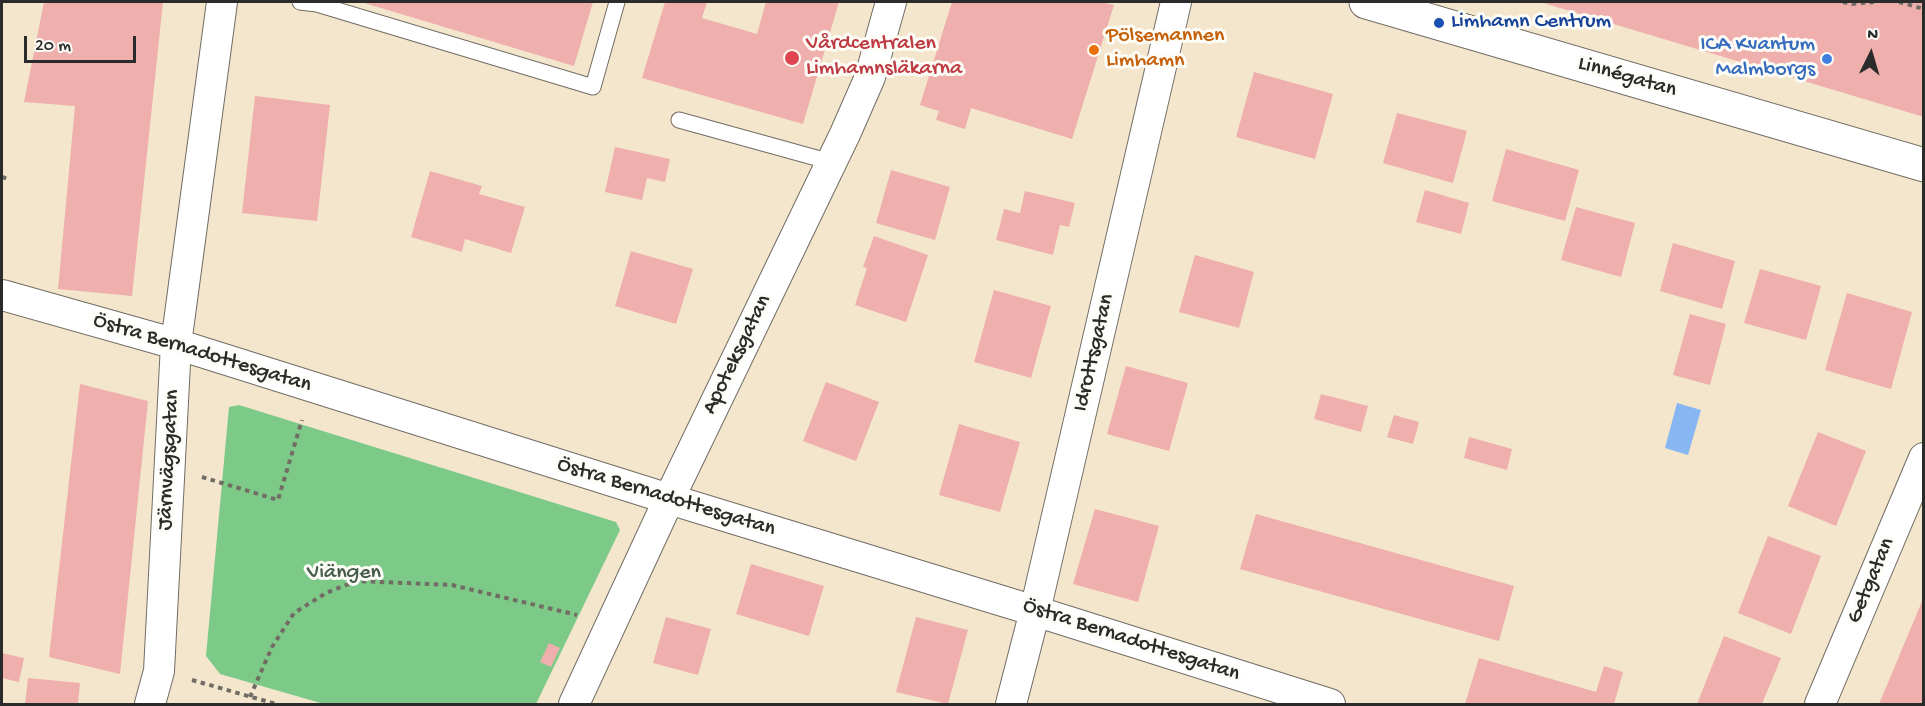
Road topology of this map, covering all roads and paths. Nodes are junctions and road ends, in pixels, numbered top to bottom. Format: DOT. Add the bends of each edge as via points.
graph roads {
  1 [pos="222,2"];
  2 [pos="300,2"];
  3 [pos="617,2"];
  4 [pos="891,2"];
  5 [pos="1176,2"];
  6 [pos="1366,2"];
  7 [pos="1843,2"];
  8 [pos="1874,2"];
  9 [pos="1899,2"];
  10 [pos="1923,9"];
  11 [pos="679,120"];
  12 [pos="831,162"];
  13 [pos="1923,165"];
  14 [pos="2,177"];
  15 [pos="8,179"];
  16 [pos="2,296"];
  17 [pos="176,344"];
  18 [pos="312,387"];
  19 [pos="1923,458"];
  20 [pos="170,466"];
  21 [pos="669,499"];
  22 [pos="1035,611"];
  23 [pos="612,623"];
  24 [pos="159,671"];
  25 [pos="250,697"];
  26 [pos="150,705"];
  27 [pos="276,705"];
  28 [pos="574,705"];
  29 [pos="1011,705"];
  30 [pos="1330,705"];
  31 [pos="1820,705"];
  1 -- 17 [label="street, Järnvägsgatan"];
  2 -- 3 [label="lane" via="593,87"];
  4 -- 12 [label="street, Apoteksgatan" via="870,77"];
  5 -- 22 [label="street, Idrottsgatan"];
  6 -- 13 [label="street, Linnégatan"];
  7 -- 8 [label="path"];
  9 -- 10 [label="path"];
  11 -- 12 [label="lane"];
  12 -- 21 [label="street, Apoteksgatan"];
  14 -- 15 [label="path"];
  16 -- 17 [label="street, Östra Bernadottesgatan"];
  17 -- 18 [label="street, Östra Bernadottesgatan"];
  17 -- 20 [label="street, Järnvägsgatan"];
  18 -- 20 [label="path" via="278,500"];
  18 -- 21 [label="street, Östra Bernadottesgatan"];
  19 -- 31 [label="street, Getgatan"];
  20 -- 24 [label="street, Järnvägsgatan"];
  21 -- 22 [label="street, Östra Bernadottesgatan"];
  21 -- 23 [label="street, Apoteksgatan"];
  22 -- 29 [label="street, Idrottsgatan"];
  22 -- 30 [label="street, Östra Bernadottesgatan"];
  23 -- 25 [label="path" via="452,585 356,581 326,593 294,613 272,647"];
  23 -- 28 [label="street, Apoteksgatan"];
  24 -- 25 [label="path"];
  24 -- 26 [label="street, Järnvägsgatan"];
  25 -- 27 [label="path"];
}
